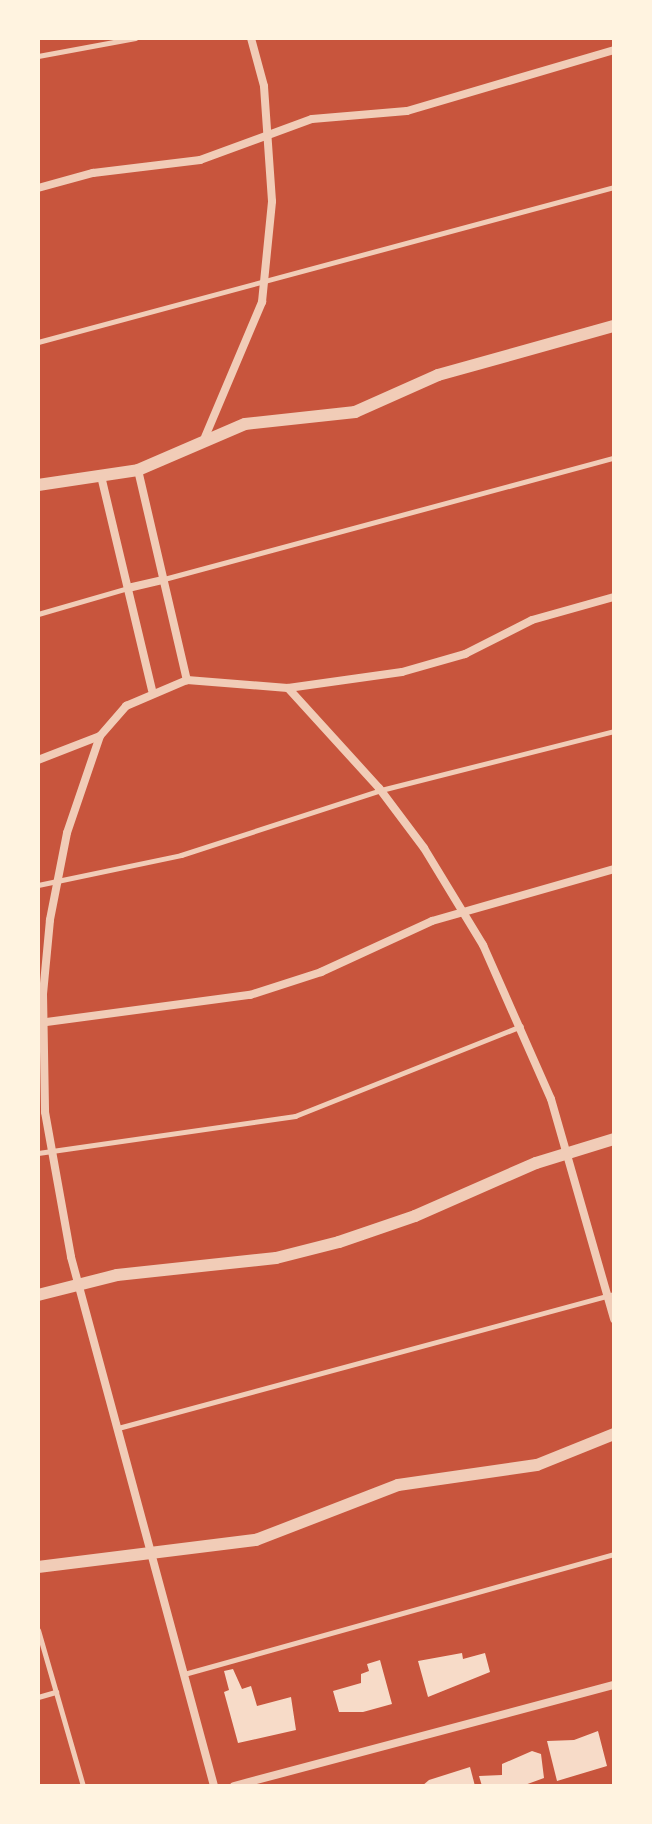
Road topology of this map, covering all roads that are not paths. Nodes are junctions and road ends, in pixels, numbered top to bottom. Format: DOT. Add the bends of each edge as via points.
graph roads {
  1 [pos="135,38"];
  2 [pos="251,38"];
  3 [pos="614,50"];
  4 [pos="38,56"];
  5 [pos="267,135"];
  6 [pos="614,187"];
  7 [pos="38,188"];
  8 [pos="264,281"];
  9 [pos="614,326"];
  10 [pos="38,342"];
  11 [pos="205,437"];
  12 [pos="614,458"];
  13 [pos="138,470"];
  14 [pos="101,476"];
  15 [pos="38,485"];
  16 [pos="163,580"];
  17 [pos="128,588"];
  18 [pos="614,597"];
  19 [pos="38,614"];
  20 [pos="187,680"];
  21 [pos="288,688"];
  22 [pos="152,690"];
  23 [pos="614,731"];
  24 [pos="100,736"];
  25 [pos="38,760"];
  26 [pos="381,790"];
  27 [pos="614,869"];
  28 [pos="57,879"];
  29 [pos="38,885"];
  30 [pos="463,912"];
  31 [pos="41,1023"];
  32 [pos="522,1025"];
  33 [pos="614,1139"];
  34 [pos="49,1150"];
  35 [pos="569,1152"];
  36 [pos="38,1153"];
  37 [pos="79,1285"];
  38 [pos="38,1295"];
  39 [pos="611,1295"];
  40 [pos="614,1319"];
  41 [pos="118,1428"];
  42 [pos="614,1434"];
  43 [pos="152,1553"];
  44 [pos="614,1554"];
  45 [pos="38,1567"];
  46 [pos="38,1630"];
  47 [pos="184,1674"];
  48 [pos="614,1685"];
  49 [pos="56,1692"];
  50 [pos="38,1697"];
  51 [pos="83,1786"];
  52 [pos="214,1786"];
  53 [pos="234,1786"];
  1 -- 4 [label="lane"];
  2 -- 5 [label="street" via="264,86"];
  3 -- 5 [label="street" via="407,111 312,119"];
  5 -- 7 [label="street" via="200,160 93,173"];
  5 -- 8 [label="street" via="272,201"];
  6 -- 8 [label="lane"];
  8 -- 10 [label="lane"];
  8 -- 11 [label="street" via="241,361"];
  9 -- 11 [label="street" via="438,375 355,412 245,424"];
  11 -- 13 [label="street"];
  12 -- 16 [label="lane"];
  13 -- 14 [label="street"];
  13 -- 16 [label="street"];
  14 -- 15 [label="street"];
  14 -- 17 [label="street"];
  16 -- 17 [label="street"];
  16 -- 20 [label="street"];
  17 -- 19 [label="lane"];
  17 -- 22 [label="street"];
  18 -- 21 [label="street" via="527,622 445,662"];
  20 -- 21 [label="street"];
  20 -- 22 [label="street"];
  21 -- 26 [label="street"];
  22 -- 24 [label="street" via="126,706"];
  23 -- 26 [label="lane"];
  24 -- 25 [label="street"];
  24 -- 28 [label="street" via="79,791"];
  26 -- 28 [label="lane" via="181,855"];
  26 -- 30 [label="street"];
  27 -- 30 [label="street"];
  28 -- 29 [label="lane"];
  28 -- 31 [label="street"];
  30 -- 31 [label="street" via="250,995"];
  30 -- 32 [label="street"];
  31 -- 34 [label="street"];
  32 -- 34 [label="lane" via="295,1116"];
  32 -- 35 [label="street"];
  33 -- 35 [label="street"];
  34 -- 36 [label="lane"];
  34 -- 37 [label="street"];
  35 -- 37 [label="street" via="339,1242 276,1258 117,1275"];
  35 -- 39 [label="street"];
  37 -- 38 [label="street"];
  37 -- 41 [label="street"];
  39 -- 40 [label="street"];
  39 -- 41 [label="lane"];
  41 -- 43 [label="street"];
  42 -- 43 [label="street" via="537,1465 398,1485 256,1540"];
  43 -- 45 [label="street"];
  43 -- 47 [label="street"];
  44 -- 47 [label="lane"];
  46 -- 49 [label="lane"];
  47 -- 52 [label="street"];
  48 -- 53 [label="street"];
  49 -- 50 [label="lane"];
  49 -- 51 [label="lane"];
}
